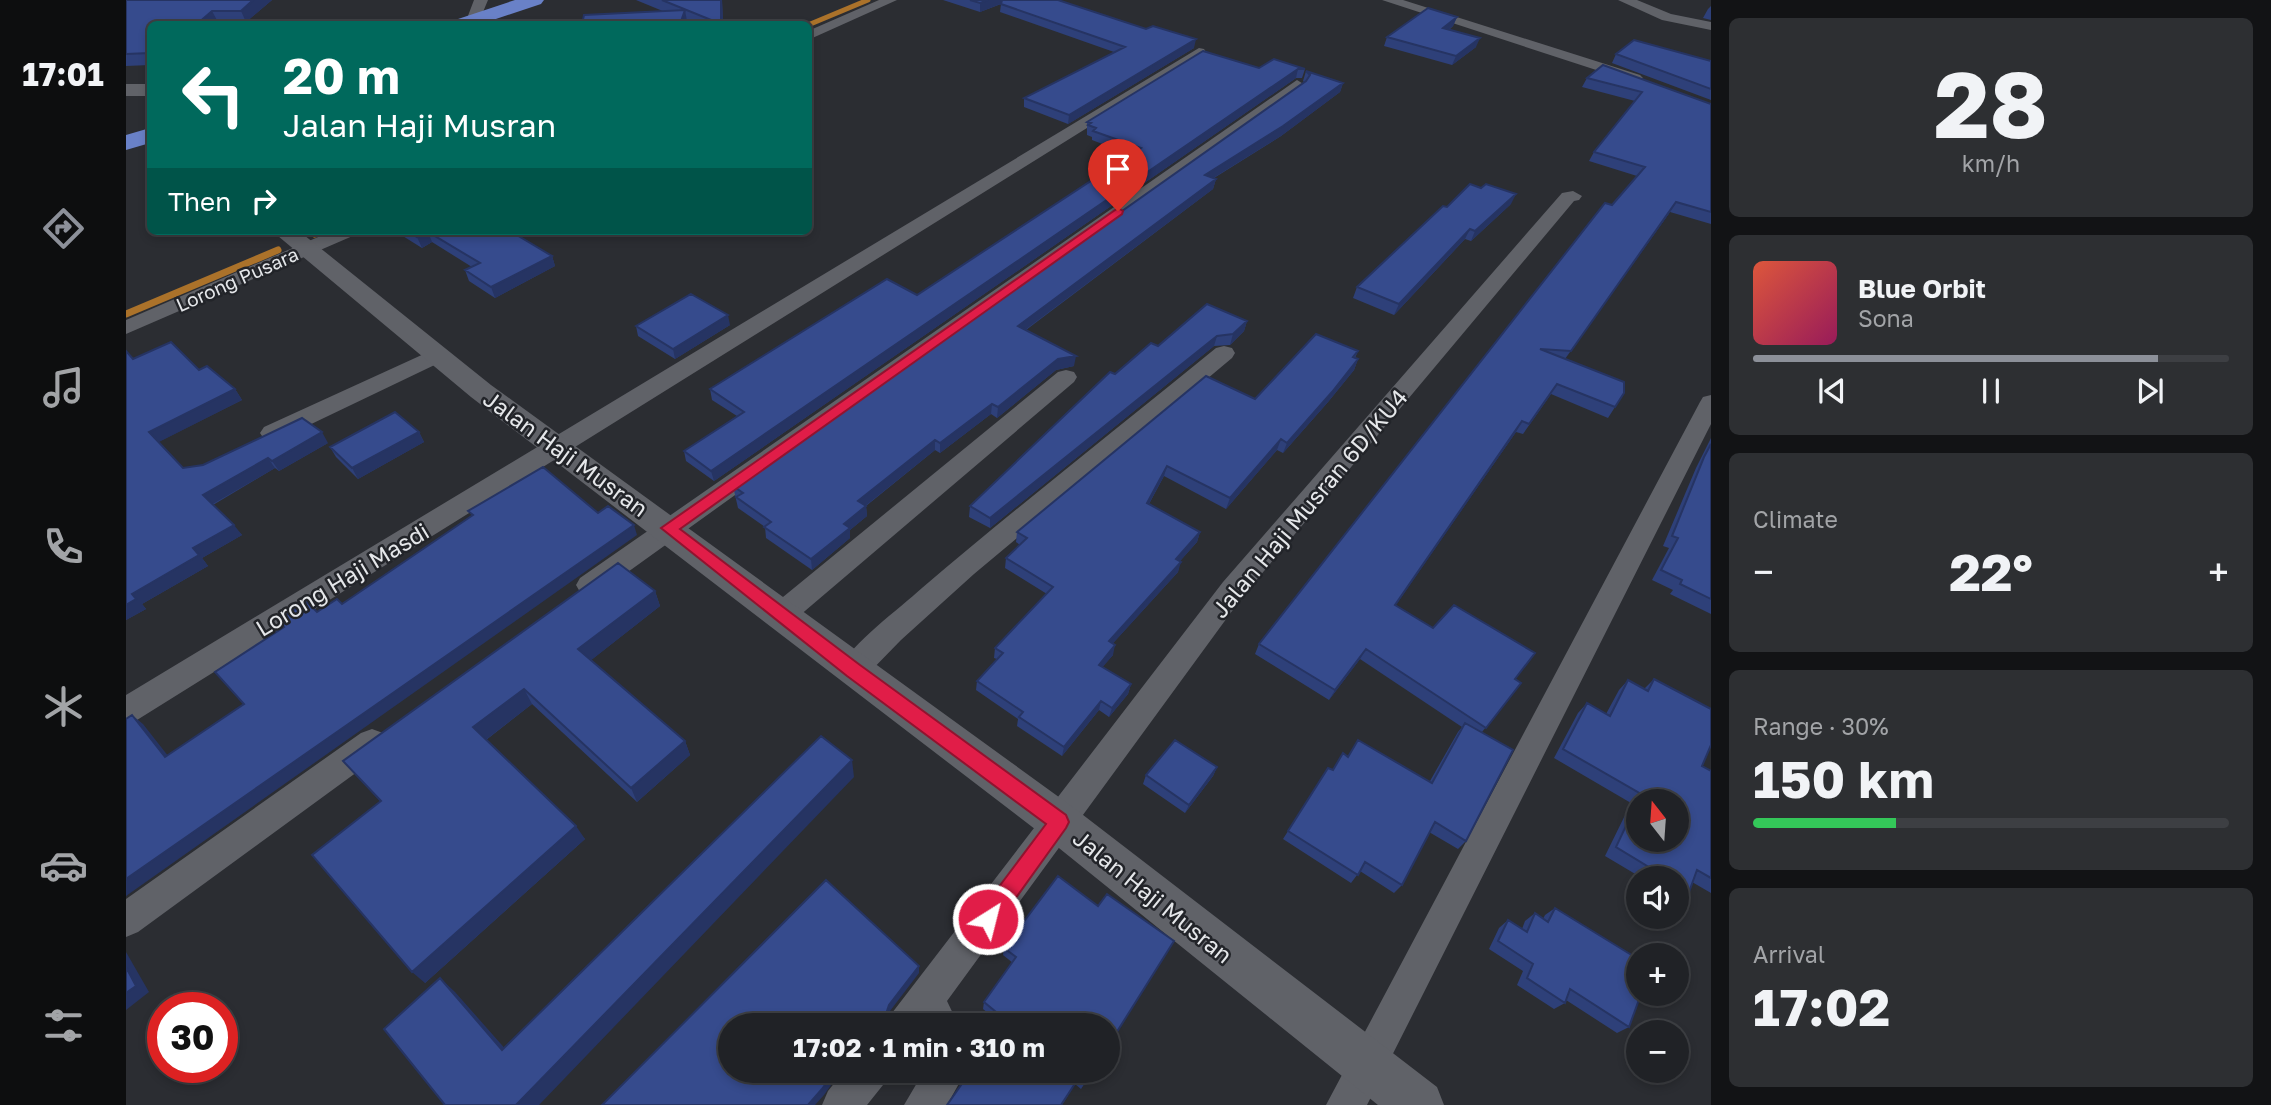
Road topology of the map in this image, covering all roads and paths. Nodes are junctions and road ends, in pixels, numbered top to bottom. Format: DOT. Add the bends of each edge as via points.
graph roads {
  1 [pos="481,0"];
  2 [pos="534,0"];
  3 [pos="890,0"];
  4 [pos="1389,0"];
  5 [pos="1625,0"];
  6 [pos="468,21"];
  7 [pos="473,21"];
  8 [pos="1711,26"];
  9 [pos="812,34"];
  10 [pos="1199,52"];
  11 [pos="1649,83"];
  12 [pos="1297,85"];
  13 [pos="126,90"];
  14 [pos="147,90"];
  15 [pos="1573,196"];
  16 [pos="289,235"];
  17 [pos="338,235"];
  18 [pos="305,249"];
  19 [pos="126,328"];
  20 [pos="1224,353"];
  21 [pos="437,355"];
  22 [pos="1066,377"];
  23 [pos="1711,402"];
  24 [pos="250,443"];
  25 [pos="557,447"];
  26 [pos="669,528"];
  27 [pos="567,602"];
  28 [pos="782,614"];
  29 [pos="860,663"];
  30 [pos="126,711"];
  31 [pos="398,724"];
  32 [pos="1059,822"];
  33 [pos="126,920"];
  34 [pos="927,1013"];
  35 [pos="1366,1066"];
  36 [pos="859,1083"];
  37 [pos="939,1083"];
  38 [pos="842,1105"];
  39 [pos="924,1105"];
  40 [pos="1346,1105"];
  41 [pos="1419,1105"];
  1 -- 6 [label="street"];
  2 -- 7 [label="highway"];
  3 -- 9 [label="street"];
  4 -- 11 [label="street"];
  5 -- 8 [label="street" via="1667,17"];
  10 -- 25 [label="street, Lorong Haji Masdi"];
  12 -- 26 [label="street"];
  13 -- 14 [label="street"];
  15 -- 32 [label="street, Jalan Haji Musran 6D/KU4" via="1567,197 1233,589"];
  16 -- 18 [label="street, Jalan Haji Musran"];
  17 -- 18 [label="street, Lorong Pusara"];
  18 -- 19 [label="street, Lorong Pusara"];
  18 -- 21 [label="street, Jalan Haji Musran"];
  20 -- 29 [label="street" via="965,567"];
  21 -- 24 [label="street"];
  21 -- 25 [label="street, Jalan Haji Musran"];
  22 -- 28 [label="street"];
  23 -- 35 [label="street"];
  25 -- 26 [label="street, Jalan Haji Musran"];
  25 -- 30 [label="street, Lorong Haji Masdi"];
  26 -- 27 [label="street"];
  26 -- 28 [label="street, Jalan Haji Musran"];
  28 -- 29 [label="street, Jalan Haji Musran"];
  29 -- 32 [label="street, Jalan Haji Musran"];
  31 -- 33 [label="street"];
  32 -- 34 [label="street, Jalan Haji Musran 6D/KU4"];
  32 -- 35 [label="street, Jalan Haji Musran"];
  35 -- 40 [label="street"];
  35 -- 41 [label="street, Jalan Haji Musran"];
  36 -- 38 [label="street"];
  37 -- 39 [label="street"];
}
